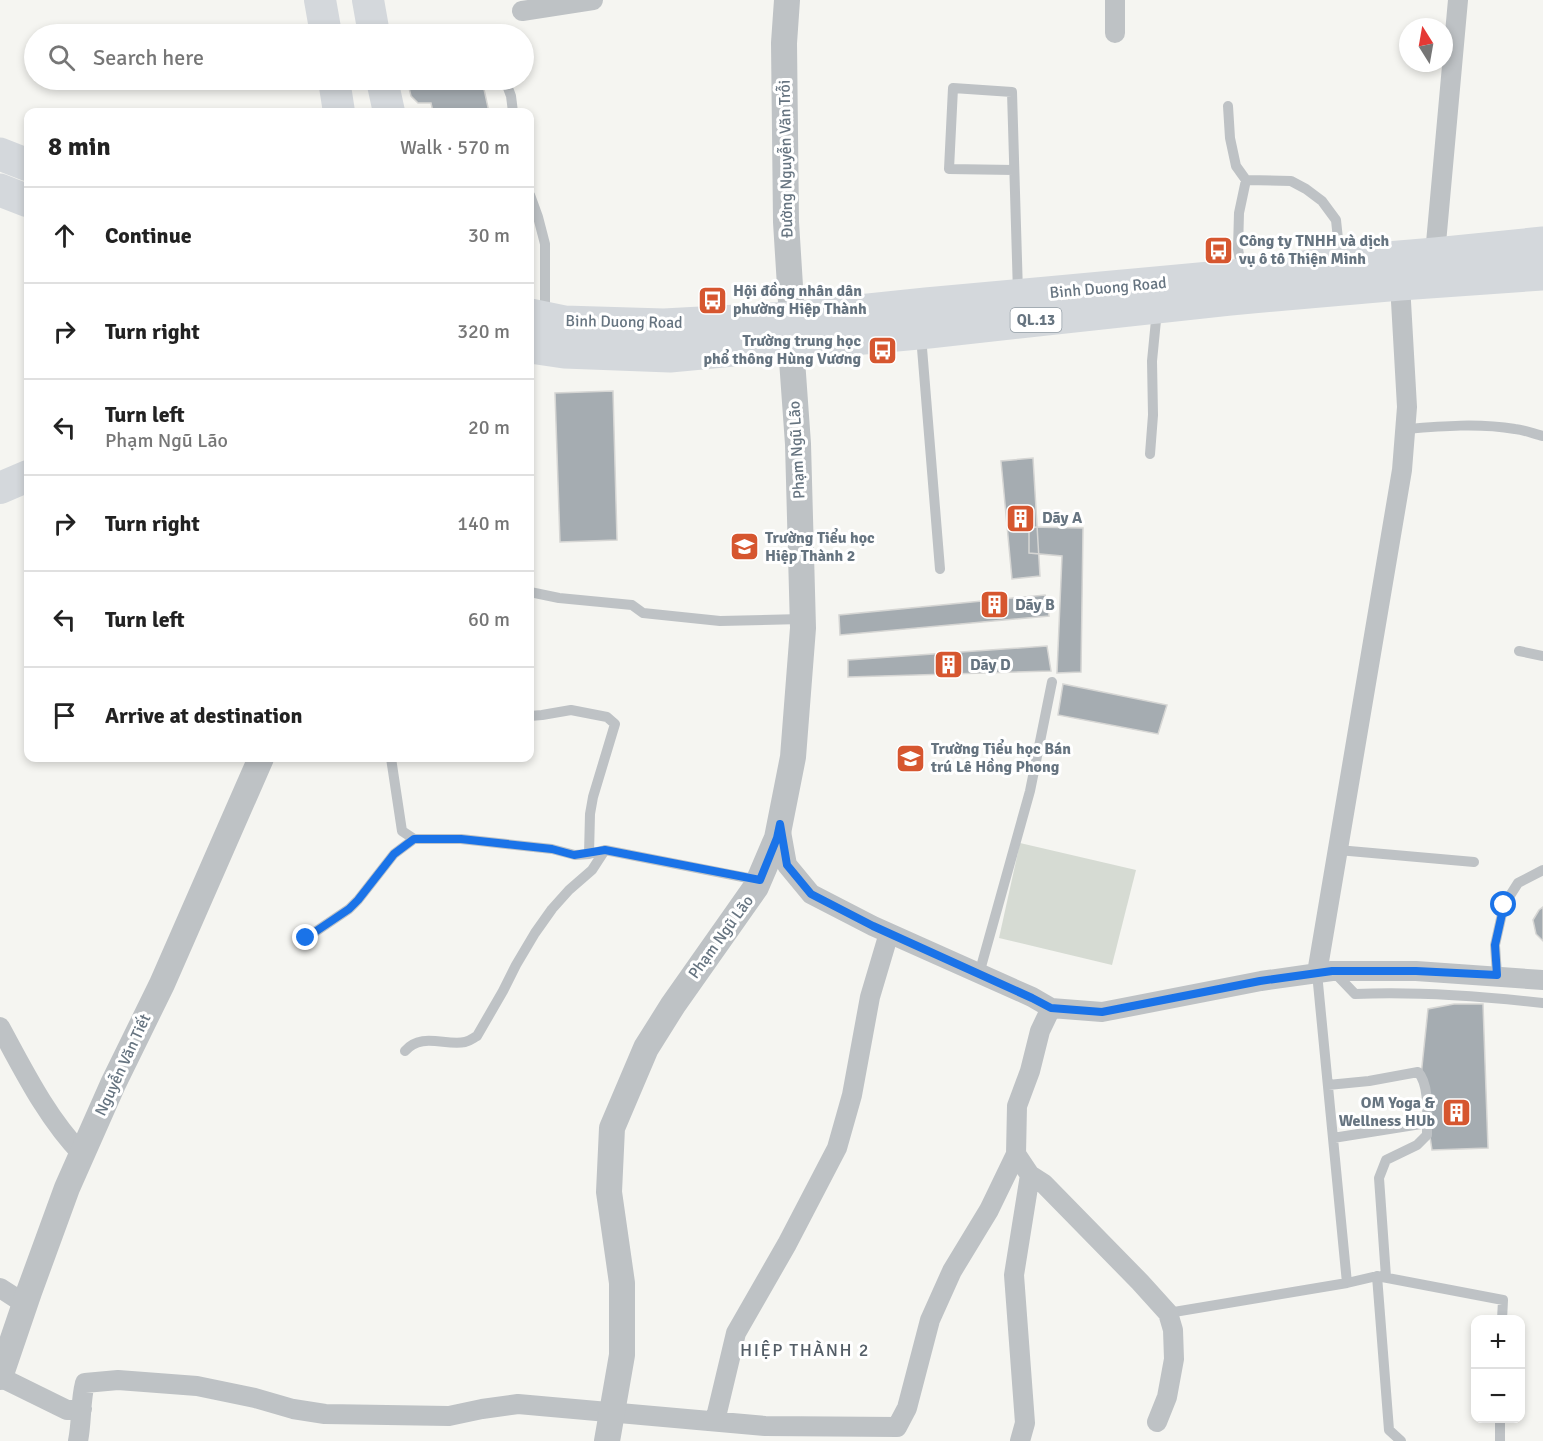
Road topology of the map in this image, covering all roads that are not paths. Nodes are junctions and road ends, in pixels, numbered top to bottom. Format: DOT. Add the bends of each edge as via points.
graph roads {
  1 [pos="320,0"];
  2 [pos="368,0"];
  3 [pos="593,0"];
  4 [pos="787,0"];
  5 [pos="1115,0"];
  6 [pos="1458,0"];
  7 [pos="522,11"];
  8 [pos="324,24"];
  9 [pos="372,24"];
  10 [pos="1115,33"];
  11 [pos="336,90"];
  12 [pos="384,90"];
  13 [pos="509,90"];
  14 [pos="1228,106"];
  15 [pos="338,108"];
  16 [pos="388,108"];
  17 [pos="512,108"];
  18 [pos="0,154"];
  19 [pos="24,163"];
  20 [pos="1014,170"];
  21 [pos="1246,180"];
  22 [pos="0,190"];
  23 [pos="24,199"];
  24 [pos="534,206"];
  25 [pos="1543,243"];
  26 [pos="1435,254"];
  27 [pos="1340,262"];
  28 [pos="1543,274"];
  29 [pos="1243,276"];
  30 [pos="1400,284"];
  31 [pos="1018,296"];
  32 [pos="1157,307"];
  33 [pos="542,313"];
  34 [pos="791,332"];
  35 [pos="921,333"];
  36 [pos="535,351"];
  37 [pos="1406,429"];
  38 [pos="1543,436"];
  39 [pos="1149,454"];
  40 [pos="24,478"];
  41 [pos="0,488"];
  42 [pos="940,569"];
  43 [pos="534,593"];
  44 [pos="803,619"];
  45 [pos="1519,651"];
  46 [pos="1543,656"];
  47 [pos="1052,682"];
  48 [pos="534,716"];
  49 [pos="259,762"];
  50 [pos="392,762"];
  51 [pos="780,824"];
  52 [pos="414,839"];
  53 [pos="605,850"];
  54 [pos="1338,850"];
  55 [pos="589,854"];
  56 [pos="1474,862"];
  57 [pos="1543,870"];
  58 [pos="760,880"];
  59 [pos="889,933"];
  60 [pos="306,938"];
  61 [pos="1325,972"];
  62 [pos="979,974"];
  63 [pos="1497,975"];
  64 [pos="1543,980"];
  65 [pos="1543,1003"];
  66 [pos="1051,1008"];
  67 [pos="0,1027"];
  68 [pos="405,1051"];
  69 [pos="1328,1085"];
  70 [pos="1427,1123"];
  71 [pos="1333,1138"];
  72 [pos="82,1154"];
  73 [pos="1016,1154"];
  74 [pos="1030,1174"];
  75 [pos="1382,1277"];
  76 [pos="1347,1283"];
  77 [pos="0,1288"];
  78 [pos="25,1304"];
  79 [pos="1168,1313"];
  80 [pos="1502,1315"];
  81 [pos="0,1377"];
  82 [pos="82,1409"];
  83 [pos="612,1412"];
  84 [pos="715,1421"];
  85 [pos="1157,1422"];
  86 [pos="1500,1423"];
  87 [pos="78,1441"];
  88 [pos="607,1441"];
  89 [pos="1020,1441"];
  90 [pos="1401,1441"];
  91 [pos="1500,1441"];
  1 -- 8 [label="main road"];
  2 -- 9 [label="main road"];
  3 -- 7 [label="street"];
  4 -- 34 [label="street, Đường Nguyễn Văn Trỗi" via="786,222"];
  5 -- 10 [label="street"];
  6 -- 26 [label="street"];
  11 -- 15 [label="main road"];
  12 -- 16 [label="main road"];
  13 -- 17 [label="lane"];
  14 -- 21 [label="lane" via="1236,166"];
  18 -- 19 [label="highway"];
  20 -- 20 [label="lane" via="1012,92 953,88 949,169"];
  20 -- 31 [label="lane"];
  21 -- 27 [label="lane" via="1291,181 1322,201 1336,220"];
  21 -- 29 [label="lane" via="1239,213 1238,249"];
  22 -- 23 [label="highway"];
  24 -- 33 [label="lane" via="545,244"];
  25 -- 26 [label="highway, Binh Duong Road / QL.13"];
  26 -- 27 [label="highway, Binh Duong Road / QL.13"];
  27 -- 29 [label="highway, Binh Duong Road / QL.13"];
  28 -- 30 [label="highway, Binh Duong Road / QL.13"];
  29 -- 31 [label="highway, Binh Duong Road / QL.13"];
  30 -- 32 [label="highway, Binh Duong Road / QL.13"];
  30 -- 37 [label="street"];
  31 -- 34 [label="highway, Binh Duong Road / QL.13" via="926,304"];
  32 -- 35 [label="highway, Binh Duong Road / QL.13"];
  32 -- 39 [label="lane"];
  33 -- 34 [label="highway, Binh Duong Road / QL.13"];
  34 -- 35 [label="highway, Binh Duong Road / QL.13"];
  34 -- 36 [label="highway, Binh Duong Road / QL.13" via="670,356"];
  34 -- 44 [label="street, Phạm Ngũ Lão"];
  35 -- 42 [label="lane"];
  37 -- 38 [label="lane" via="1487,426"];
  37 -- 54 [label="street"];
  40 -- 41 [label="main road"];
  43 -- 44 [label="lane" via="632,605 643,613 709,620"];
  44 -- 51 [label="street, Phạm Ngũ Lão" via="793,758"];
  45 -- 46 [label="lane"];
  47 -- 62 [label="lane" via="1030,790"];
  48 -- 55 [label="lane" via="571,710 608,717 615,724 592,798"];
  49 -- 72 [label="street, Nguyễn Văn Tiết"];
  50 -- 52 [label="lane" via="402,831"];
  51 -- 58 [label="street, Phạm Ngũ Lão"];
  51 -- 59 [label="street" via="787,865 811,894"];
  52 -- 55 [label="lane" via="461,839"];
  52 -- 60 [label="lane" via="394,854 349,909"];
  53 -- 55 [label="lane"];
  53 -- 58 [label="lane"];
  53 -- 68 [label="lane" via="535,933 477,1036 463,1043 419,1042"];
  54 -- 56 [label="lane"];
  54 -- 61 [label="street"];
  57 -- 63 [label="lane" via="1518,883 1504,905 1495,945"];
  58 -- 83 [label="street, Phạm Ngũ Lão" via="646,1048 612,1128 609,1192 622,1283 622,1355"];
  59 -- 62 [label="street"];
  59 -- 84 [label="street" via="870,997 852,1095 837,1148 736,1333"];
  61 -- 63 [label="street"];
  61 -- 65 [label="lane" via="1354,994 1395,992"];
  61 -- 66 [label="street" via="1102,1012"];
  61 -- 69 [label="lane"];
  62 -- 66 [label="street"];
  63 -- 64 [label="street"];
  66 -- 73 [label="street" via="1017,1106"];
  67 -- 72 [label="street" via="42,1102"];
  69 -- 70 [label="lane" via="1418,1072 1423,1077"];
  69 -- 71 [label="lane"];
  70 -- 71 [label="lane"];
  70 -- 75 [label="lane" via="1427,1135 1418,1145 1386,1160 1379,1178"];
  71 -- 76 [label="lane"];
  72 -- 78 [label="street, Nguyễn Văn Tiết"];
  73 -- 74 [label="street"];
  73 -- 84 [label="street" via="989,1210 952,1271 930,1320 908,1408 897,1427 765,1426"];
  74 -- 79 [label="street"];
  74 -- 89 [label="street" via="1014,1275 1025,1423"];
  75 -- 76 [label="lane"];
  75 -- 80 [label="lane" via="1503,1300"];
  75 -- 90 [label="lane" via="1389,1430"];
  76 -- 79 [label="lane"];
  77 -- 78 [label="street"];
  78 -- 81 [label="street, Nguyễn Văn Tiết"];
  79 -- 85 [label="street" via="1174,1359"];
  81 -- 82 [label="street" via="67,1410"];
  82 -- 83 [label="street" via="85,1383 118,1380 197,1386 325,1414 449,1416 518,1404"];
  82 -- 87 [label="street"];
  83 -- 84 [label="street"];
  83 -- 88 [label="street, Phạm Ngũ Lão"];
  86 -- 91 [label="lane"];
}
